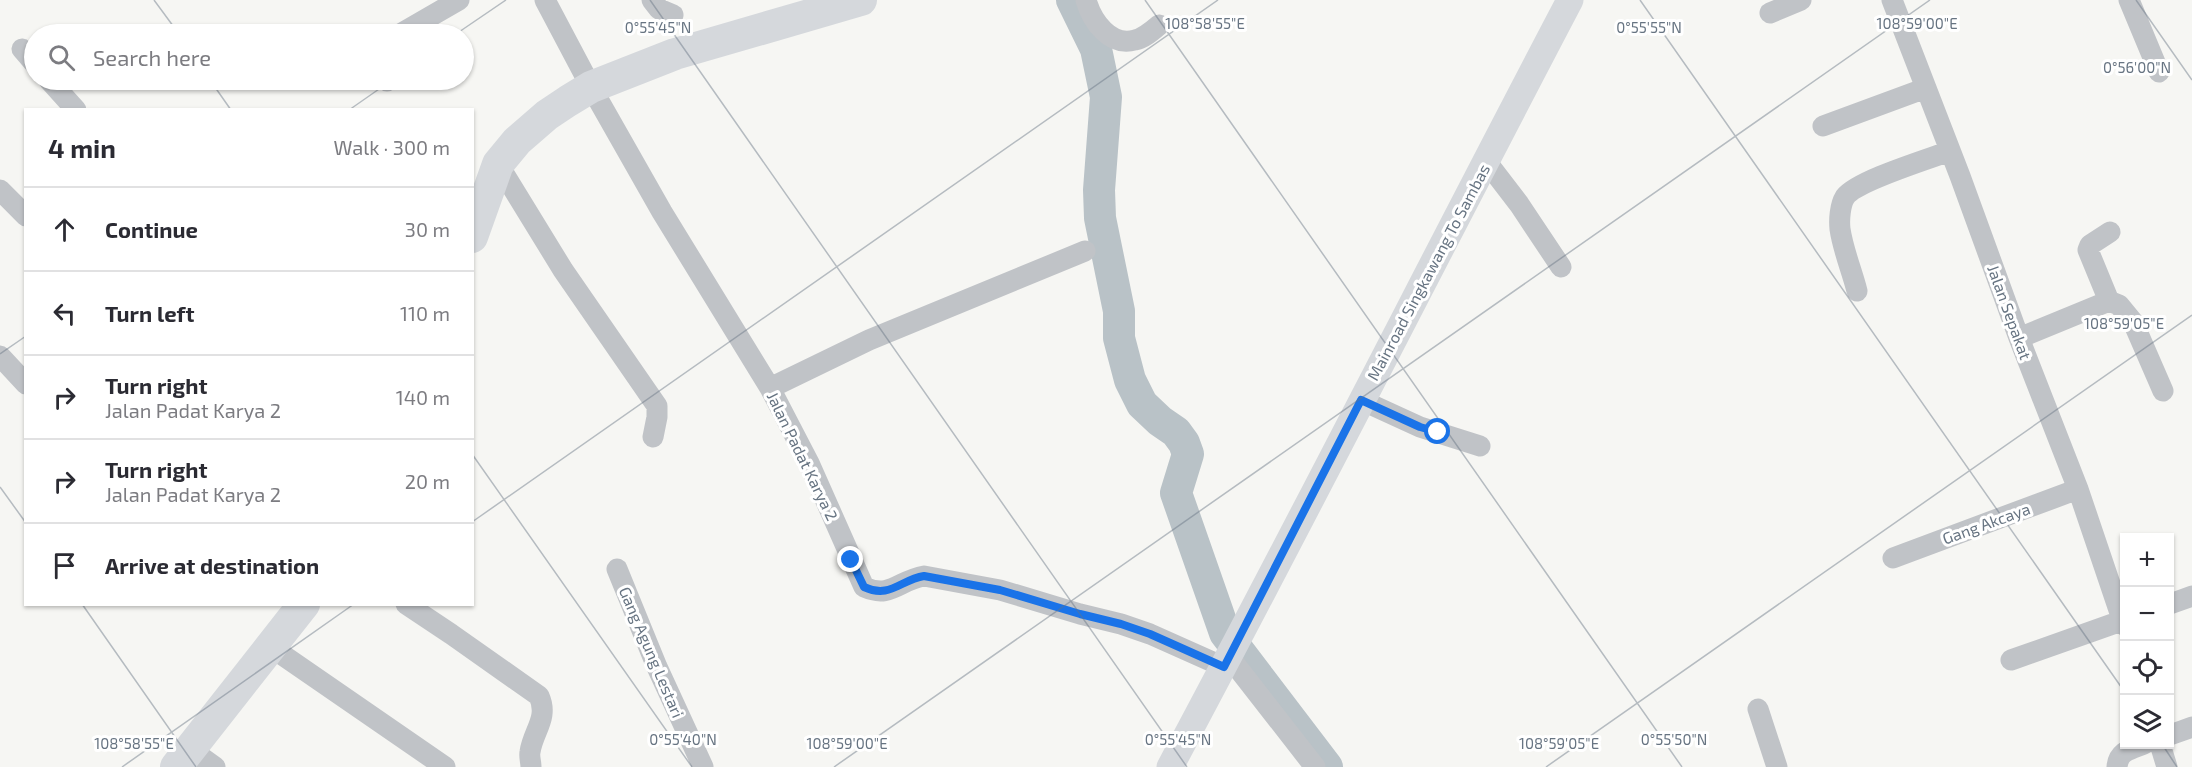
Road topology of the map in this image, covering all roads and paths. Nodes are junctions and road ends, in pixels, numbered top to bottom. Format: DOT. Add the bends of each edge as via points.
graph roads {
  1 [pos="459,0"];
  2 [pos="652,0"];
  3 [pos="861,0"];
  4 [pos="1086,0"];
  5 [pos="1570,0"];
  6 [pos="1801,0"];
  7 [pos="1892,0"];
  8 [pos="2129,0"];
  9 [pos="546,1"];
  10 [pos="1770,13"];
  11 [pos="673,15"];
  12 [pos="417,24"];
  13 [pos="1159,25"];
  14 [pos="2159,72"];
  15 [pos="591,87"];
  16 [pos="1926,88"];
  17 [pos="58,90"];
  18 [pos="74,108"];
  19 [pos="1823,126"];
  20 [pos="1950,151"];
  21 [pos="1486,161"];
  22 [pos="498,164"];
  23 [pos="0,190"];
  24 [pos="24,214"];
  25 [pos="474,231"];
  26 [pos="2110,232"];
  27 [pos="1085,251"];
  28 [pos="1561,267"];
  29 [pos="1857,291"];
  30 [pos="2109,301"];
  31 [pos="2019,338"];
  32 [pos="0,356"];
  33 [pos="24,382"];
  34 [pos="770,388"];
  35 [pos="2163,391"];
  36 [pos="1361,400"];
  37 [pos="652,437"];
  38 [pos="1480,446"];
  39 [pos="2078,489"];
  40 [pos="1893,558"];
  41 [pos="617,569"];
  42 [pos="2192,596"];
  43 [pos="2174,602"];
  44 [pos="302,606"];
  45 [pos="409,606"];
  46 [pos="2120,610"];
  47 [pos="2120,623"];
  48 [pos="271,647"];
  49 [pos="1231,654"];
  50 [pos="2011,660"];
  51 [pos="1758,709"];
  52 [pos="2192,727"];
  53 [pos="2174,733"];
  54 [pos="2132,749"];
  55 [pos="2162,749"];
  56 [pos="194,761"];
  57 [pos="445,767"];
  58 [pos="531,767"];
  59 [pos="703,767"];
  60 [pos="1170,767"];
  61 [pos="1315,767"];
  62 [pos="1777,767"];
  63 [pos="2117,767"];
  64 [pos="2167,767"];
  1 -- 12 [label="street"];
  2 -- 11 [label="street" via="659,9"];
  3 -- 15 [label="highway" via="675,54"];
  4 -- 13 [label="street" via="1096,23 1119,40 1134,41"];
  5 -- 21 [label="main road, Mainroad Singkawang To Sambas"];
  6 -- 10 [label="street"];
  7 -- 16 [label="street, Jalan Sepakat"];
  8 -- 14 [label="street"];
  9 -- 15 [label="street, Jalan Padat Karya 2"];
  15 -- 22 [label="highway" via="547,115"];
  15 -- 34 [label="street, Jalan Padat Karya 2"];
  16 -- 19 [label="street"];
  16 -- 20 [label="street, Jalan Sepakat"];
  17 -- 18 [label="street"];
  20 -- 29 [label="street" via="1895,171 1846,196 1840,228"];
  20 -- 31 [label="street, Jalan Sepakat"];
  21 -- 28 [label="street"];
  21 -- 36 [label="main road, Mainroad Singkawang To Sambas"];
  22 -- 25 [label="highway"];
  22 -- 37 [label="street" via="563,270 657,406"];
  23 -- 24 [label="street"];
  26 -- 30 [label="street" via="2088,250"];
  27 -- 34 [label="street" via="869,340"];
  30 -- 31 [label="street"];
  30 -- 35 [label="street" via="2119,305 2133,322"];
  31 -- 39 [label="street, Jalan Sepakat"];
  32 -- 33 [label="street"];
  34 -- 49 [label="street, Jalan Padat Karya 2" via="814,474 864,587 887,591 924,576 1000,590"];
  36 -- 38 [label="street" via="1420,427"];
  36 -- 49 [label="main road, Mainroad Singkawang To Sambas"];
  39 -- 40 [label="street, Gang Akcaya"];
  39 -- 46 [label="street, Jalan Sepakat"];
  41 -- 59 [label="street, Gang Agung Lestari"];
  42 -- 43 [label="street"];
  44 -- 48 [label="highway"];
  45 -- 58 [label="street" via="539,696 542,721 529,754"];
  47 -- 50 [label="street"];
  48 -- 56 [label="highway"];
  48 -- 57 [label="street"];
  49 -- 60 [label="main road, Mainroad Singkawang To Sambas"];
  49 -- 61 [label="street"];
  51 -- 62 [label="street"];
  52 -- 53 [label="street"];
  54 -- 63 [label="street" via="2122,753"];
  55 -- 64 [label="street"];
}
